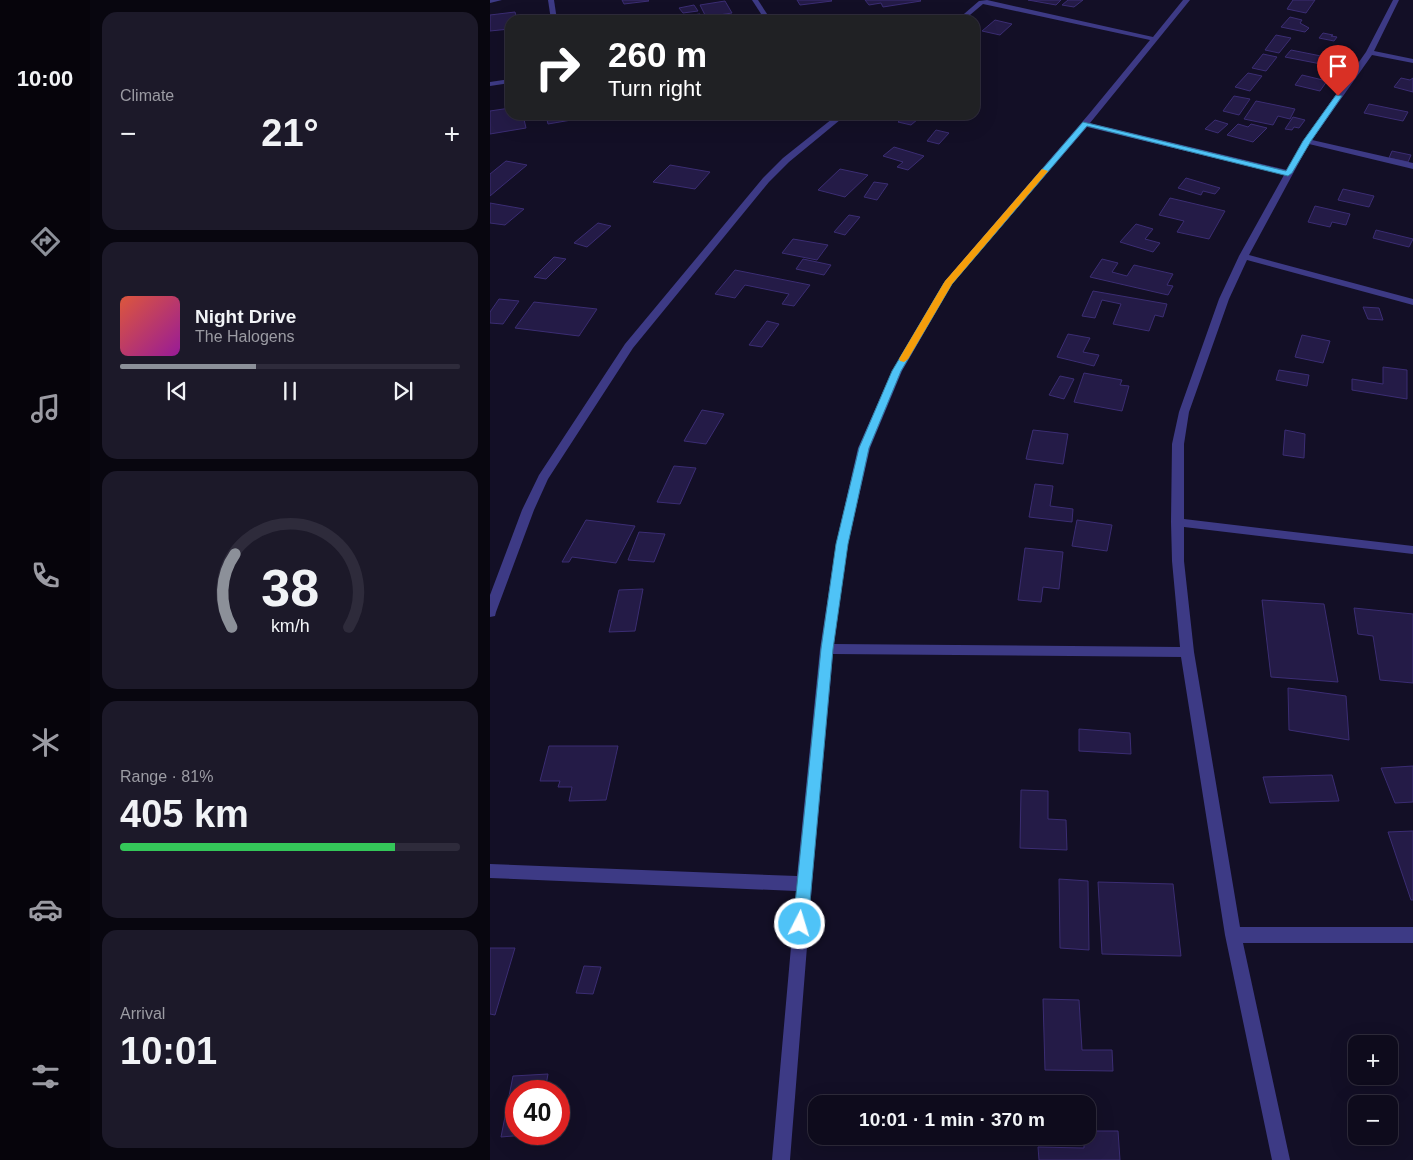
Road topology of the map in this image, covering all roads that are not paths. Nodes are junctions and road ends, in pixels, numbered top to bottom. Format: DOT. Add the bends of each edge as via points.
graph roads {
  1 [pos="499,0"];
  2 [pos="551,0"];
  3 [pos="755,0"];
  4 [pos="1187,0"];
  5 [pos="1396,0"];
  6 [pos="490,1"];
  7 [pos="982,1"];
  8 [pos="553,15"];
  9 [pos="765,15"];
  10 [pos="966,15"];
  11 [pos="1155,38"];
  12 [pos="1370,52"];
  13 [pos="1413,61"];
  14 [pos="505,82"];
  15 [pos="490,84"];
  16 [pos="836,120"];
  17 [pos="1085,124"];
  18 [pos="1307,141"];
  19 [pos="1413,166"];
  20 [pos="1288,173"];
  21 [pos="1244,256"];
  22 [pos="1413,302"];
  23 [pos="1178,522"];
  24 [pos="1413,550"];
  25 [pos="490,612"];
  26 [pos="827,649"];
  27 [pos="1187,652"];
  28 [pos="490,871"];
  29 [pos="804,884"];
  30 [pos="1233,935"];
  31 [pos="1413,935"];
  32 [pos="780,1160"];
  33 [pos="1281,1160"];
  1 -- 6 [label="street"];
  2 -- 8 [label="street"];
  3 -- 9 [label="street"];
  4 -- 11 [label="street"];
  5 -- 12 [label="street"];
  7 -- 10 [label="street"];
  7 -- 11 [label="street"];
  11 -- 17 [label="street"];
  12 -- 13 [label="street"];
  12 -- 18 [label="street"];
  14 -- 15 [label="street"];
  16 -- 25 [label="street" via="766,180 629,346 543,478"];
  17 -- 20 [label="street"];
  17 -- 26 [label="street" via="948,283 897,371 864,448 842,544"];
  18 -- 19 [label="street"];
  18 -- 20 [label="street"];
  20 -- 21 [label="street"];
  21 -- 22 [label="street"];
  21 -- 23 [label="street" via="1224,298 1184,412 1178,444"];
  23 -- 24 [label="street"];
  23 -- 27 [label="street" via="1178,561"];
  26 -- 27 [label="street"];
  26 -- 29 [label="street"];
  27 -- 30 [label="street"];
  28 -- 29 [label="street"];
  29 -- 32 [label="street"];
  30 -- 31 [label="street"];
  30 -- 33 [label="street"];
}
